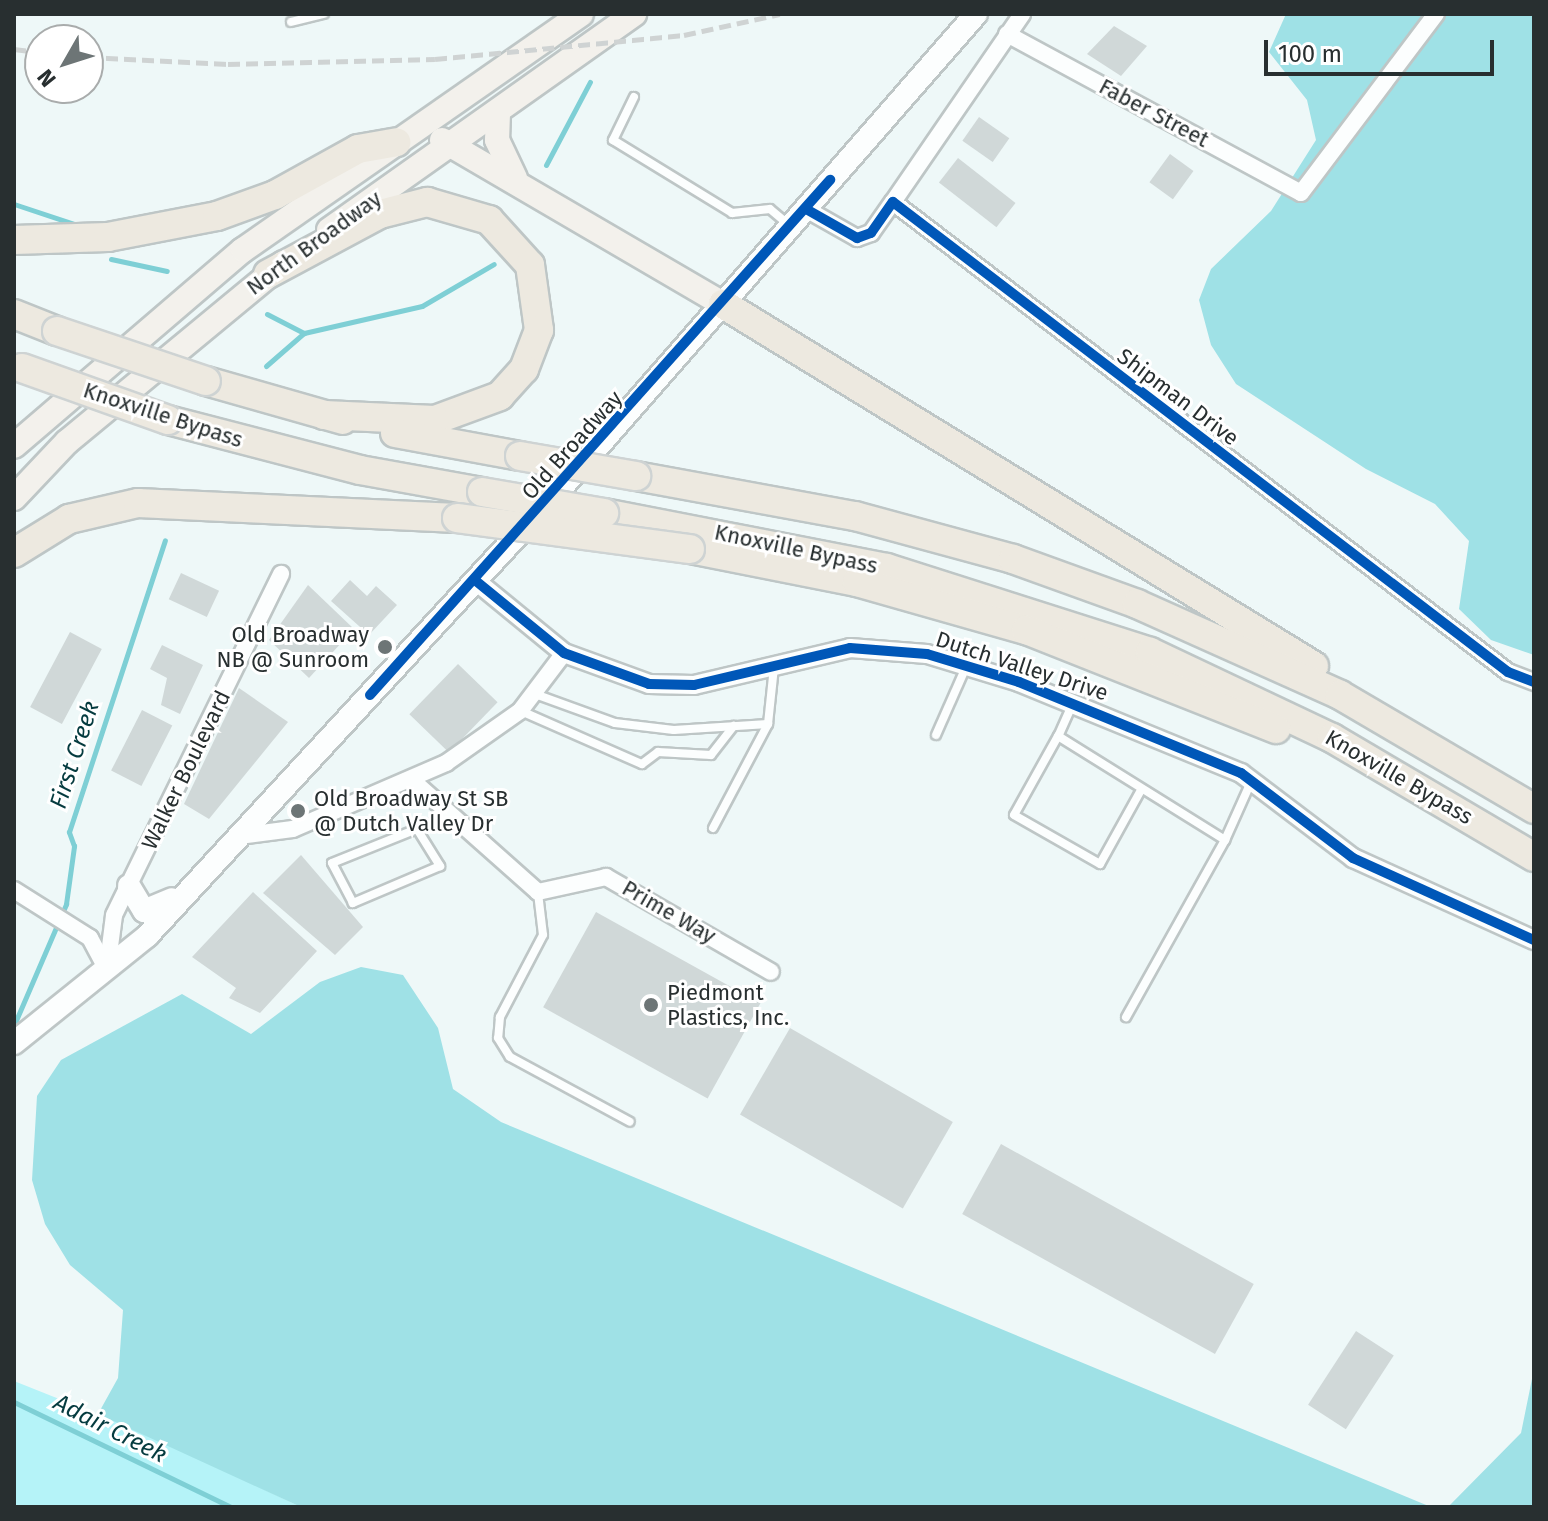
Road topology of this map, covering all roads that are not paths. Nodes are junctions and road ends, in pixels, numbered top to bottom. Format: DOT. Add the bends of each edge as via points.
graph roads {
  1 [pos="324,14"];
  2 [pos="559,14"];
  3 [pos="581,14"];
  4 [pos="634,14"];
  5 [pos="976,14"];
  6 [pos="1022,14"];
  7 [pos="1436,14"];
  8 [pos="291,22"];
  9 [pos="1007,34"];
  10 [pos="549,39"];
  11 [pos="634,97"];
  12 [pos="498,113"];
  13 [pos="402,138"];
  14 [pos="452,143"];
  15 [pos="516,180"];
  16 [pos="893,202"];
  17 [pos="806,209"];
  18 [pos="790,227"];
  19 [pos="14,240"];
  20 [pos="268,274"];
  21 [pos="723,304"];
  22 [pos="14,314"];
  23 [pos="17,367"];
  24 [pos="324,415"];
  25 [pos="14,446"];
  26 [pos="14,498"];
  27 [pos="14,553"];
  28 [pos="281,574"];
  29 [pos="476,581"];
  30 [pos="564,653"];
  31 [pos="774,664"];
  32 [pos="967,665"];
  33 [pos="1534,682"];
  34 [pos="535,694"];
  35 [pos="1073,702"];
  36 [pos="520,711"];
  37 [pos="768,724"];
  38 [pos="734,726"];
  39 [pos="1406,731"];
  40 [pos="936,735"];
  41 [pos="1058,736"];
  42 [pos="413,781"];
  43 [pos="1251,781"];
  44 [pos="1141,790"];
  45 [pos="1534,809"];
  46 [pos="449,816"];
  47 [pos="713,828"];
  48 [pos="417,829"];
  49 [pos="239,836"];
  50 [pos="1225,840"];
  51 [pos="1534,857"];
  52 [pos="1534,876"];
  53 [pos="199,879"];
  54 [pos="129,886"];
  55 [pos="14,890"];
  56 [pos="538,892"];
  57 [pos="1534,940"];
  58 [pos="107,970"];
  59 [pos="771,972"];
  60 [pos="1126,1017"];
  61 [pos="19,1039"];
  62 [pos="630,1122"];
  1 -- 8 [label="lane"];
  2 -- 10 [label="street"];
  3 -- 10 [label="main road, North Broadway"];
  4 -- 12 [label="main road, North Broadway"];
  5 -- 17 [label="main road, Old Broadway"];
  6 -- 9 [label="street"];
  7 -- 9 [label="street, Faber Street" via="1301,193"];
  9 -- 16 [label="street"];
  10 -- 13 [label="main road, North Broadway"];
  11 -- 18 [label="lane" via="613,140 732,213 770,209"];
  12 -- 14 [label="main road, North Broadway"];
  12 -- 15 [label="main road" via="497,140"];
  13 -- 14 [label="main road"];
  13 -- 19 [label="highway" via="358,149 275,195 217,216 108,237"];
  13 -- 25 [label="main road, North Broadway" via="243,250"];
  14 -- 15 [label="main road"];
  14 -- 20 [label="main road, North Broadway"];
  15 -- 21 [label="main road"];
  16 -- 17 [label="street" via="871,233 857,238"];
  16 -- 33 [label="street, Shipman Drive" via="1508,672"];
  17 -- 18 [label="main road, Old Broadway"];
  18 -- 21 [label="main road, Old Broadway"];
  20 -- 24 [label="highway" via="380,214 427,202 489,220 530,265 539,330 524,369 500,396 435,420"];
  20 -- 26 [label="main road, North Broadway" via="67,442"];
  21 -- 29 [label="main road, Old Broadway"];
  21 -- 39 [label="highway" via="1260,628"];
  22 -- 24 [label="highway, Knoxville Bypass, bridge" via="206,381"];
  23 -- 51 [label="highway, Knoxville Bypass, bridge" via="168,420 360,470 887,568 1150,652 1332,738"];
  24 -- 39 [label="highway, Knoxville Bypass, bridge" via="855,516 1013,559 1219,636"];
  27 -- 52 [label="highway, bridge" via="69,519 138,503 457,518 690,549 857,582 1128,665 1293,736"];
  28 -- 54 [label="street, Walker Boulevard"];
  29 -- 30 [label="street, Dutch Valley Drive"];
  29 -- 49 [label="main road, Old Broadway"];
  30 -- 31 [label="street, Dutch Valley Drive" via="649,684 694,685"];
  30 -- 34 [label="street"];
  31 -- 32 [label="street, Dutch Valley Drive" via="888,648"];
  31 -- 37 [label="lane"];
  32 -- 35 [label="street, Dutch Valley Drive"];
  32 -- 40 [label="lane"];
  34 -- 36 [label="street"];
  34 -- 38 [label="lane" via="615,723"];
  35 -- 41 [label="lane"];
  35 -- 43 [label="street, Dutch Valley Drive"];
  36 -- 38 [label="lane" via="642,764 658,752 711,755"];
  36 -- 42 [label="street"];
  37 -- 38 [label="lane"];
  37 -- 47 [label="lane"];
  39 -- 45 [label="highway, Knoxville Bypass"];
  41 -- 44 [label="lane"];
  41 -- 44 [label="lane" via="1014,815 1100,864"];
  42 -- 46 [label="street"];
  42 -- 49 [label="street" via="293,829"];
  43 -- 50 [label="lane"];
  43 -- 57 [label="street, Dutch Valley Drive" via="1353,858"];
  44 -- 50 [label="lane"];
  46 -- 48 [label="lane"];
  46 -- 56 [label="street"];
  48 -- 48 [label="lane" via="332,863 353,903 440,866"];
  49 -- 53 [label="main road, Old Broadway"];
  50 -- 60 [label="lane"];
  53 -- 54 [label="main road" via="150,913 134,903"];
  53 -- 58 [label="main road, Old Broadway"];
  54 -- 58 [label="street, Walker Boulevard" via="114,915"];
  55 -- 58 [label="street" via="90,938"];
  56 -- 59 [label="street, Prime Way" via="606,877"];
  56 -- 62 [label="lane" via="543,935 500,1017 498,1038 510,1057"];
  58 -- 61 [label="main road, Old Broadway"];
}
